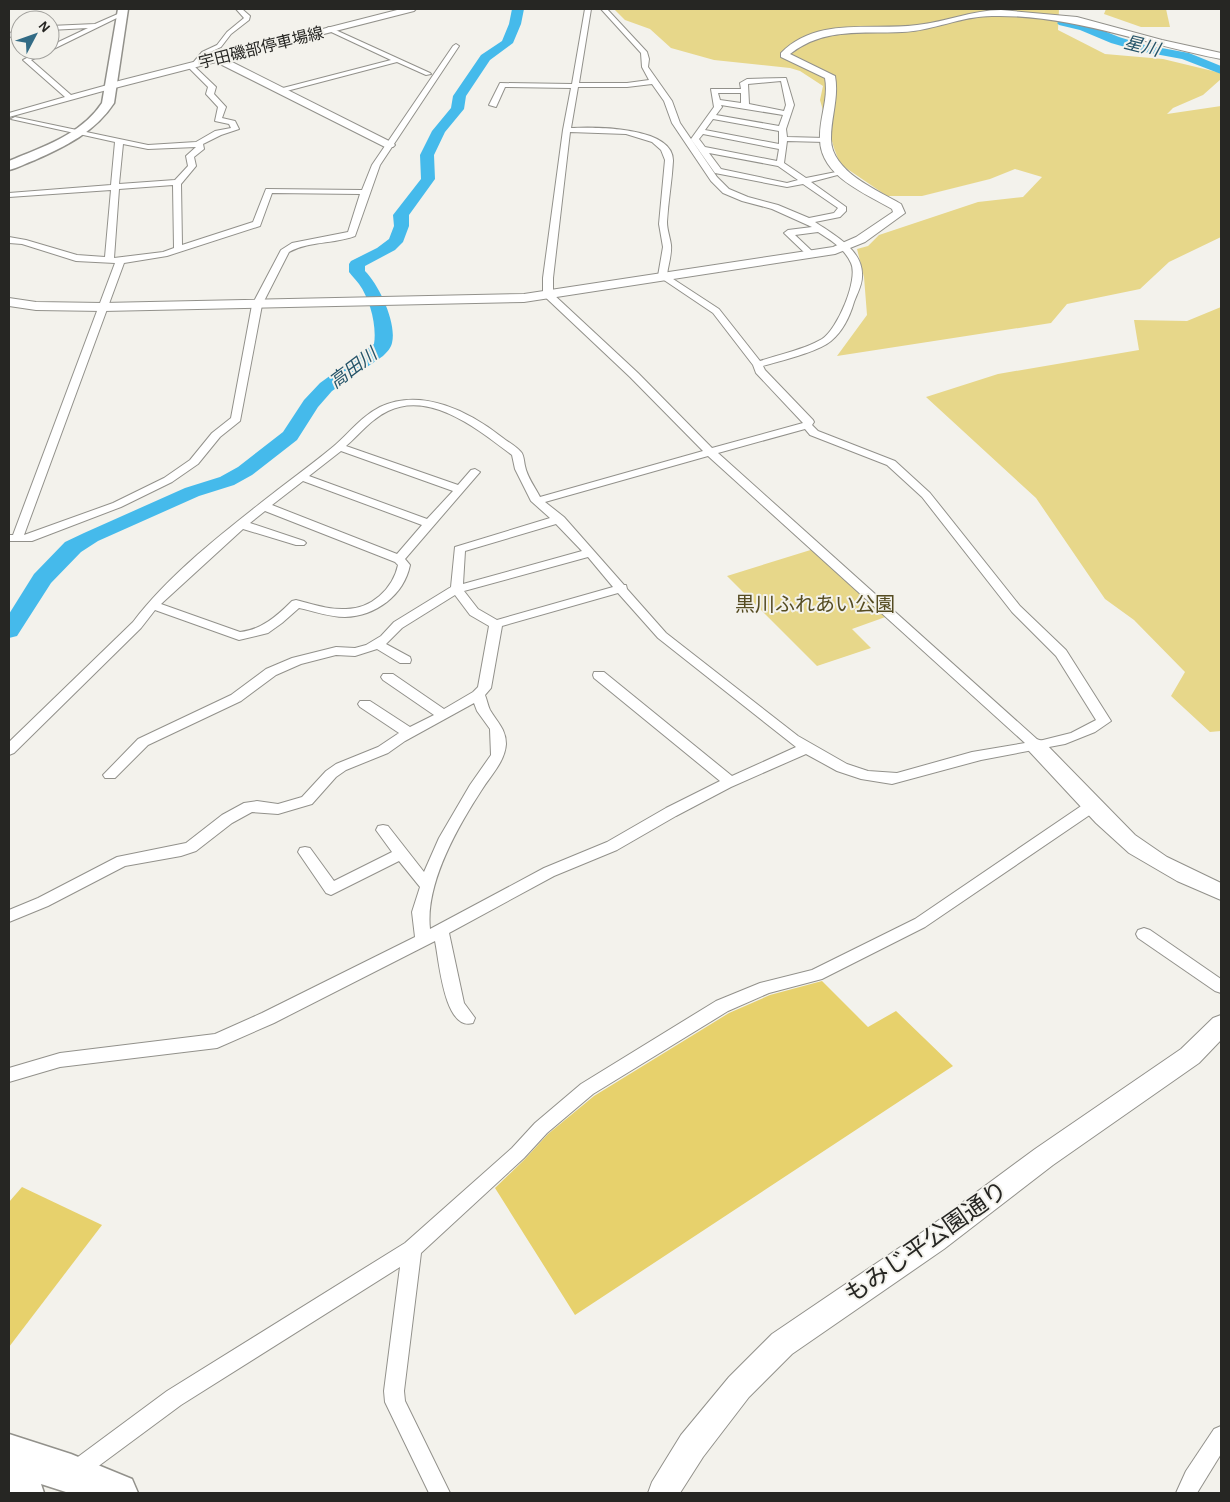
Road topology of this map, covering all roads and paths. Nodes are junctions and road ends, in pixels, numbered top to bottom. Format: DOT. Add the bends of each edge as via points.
graph roads {
  1 [pos="239,9"];
  2 [pos="411,9"];
  3 [pos="588,9"];
  4 [pos="604,9"];
  5 [pos="124,11"];
  6 [pos="97,26"];
  7 [pos="120,26"];
  8 [pos="60,27"];
  9 [pos="329,29"];
  10 [pos="60,44"];
  11 [pos="456,46"];
  12 [pos="1221,56"];
  13 [pos="216,58"];
  14 [pos="26,60"];
  15 [pos="396,60"];
  16 [pos="192,65"];
  17 [pos="428,74"];
  18 [pos="654,82"];
  19 [pos="576,85"];
  20 [pos="111,86"];
  21 [pos="282,91"];
  22 [pos="745,91"];
  23 [pos="69,97"];
  24 [pos="717,102"];
  25 [pos="493,105"];
  26 [pos="745,106"];
  27 [pos="786,113"];
  28 [pos="710,116"];
  29 [pos="12,117"];
  30 [pos="782,129"];
  31 [pos="567,130"];
  32 [pos="700,131"];
  33 [pos="78,133"];
  34 [pos="826,140"];
  35 [pos="119,141"];
  36 [pos="783,143"];
  37 [pos="198,144"];
  38 [pos="389,145"];
  39 [pos="702,149"];
  40 [pos="780,164"];
  41 [pos="9,166"];
  42 [pos="842,173"];
  43 [pos="179,182"];
  44 [pos="806,182"];
  45 [pos="115,186"];
  46 [pos="365,192"];
  47 [pos="9,195"];
  48 [pos="808,221"];
  49 [pos="820,229"];
  50 [pos="9,240"];
  51 [pos="846,247"];
  52 [pos="178,249"];
  53 [pos="810,253"];
  54 [pos="109,260"];
  55 [pos="120,261"];
  56 [pos="662,276"];
  57 [pos="548,295"];
  58 [pos="9,302"];
  59 [pos="257,305"];
  60 [pos="104,307"];
  61 [pos="758,365"];
  62 [pos="807,426"];
  63 [pos="339,447"];
  64 [pos="711,452"];
  65 [pos="475,472"];
  66 [pos="300,476"];
  67 [pos="459,489"];
  68 [pos="537,501"];
  69 [pos="264,506"];
  70 [pos="560,519"];
  71 [pos="241,524"];
  72 [pos="429,524"];
  73 [pos="14,538"];
  74 [pos="300,543"];
  75 [pos="589,553"];
  76 [pos="399,560"];
  77 [pos="622,588"];
  78 [pos="457,589"];
  79 [pos="152,605"];
  80 [pos="496,624"];
  81 [pos="377,644"];
  82 [pos="405,660"];
  83 [pos="599,675"];
  84 [pos="388,677"];
  85 [pos="478,695"];
  86 [pos="365,704"];
  87 [pos="444,715"];
  88 [pos="409,733"];
  89 [pos="1036,746"];
  90 [pos="806,749"];
  91 [pos="9,750"];
  92 [pos="110,774"];
  93 [pos="730,782"];
  94 [pos="1092,806"];
  95 [pos="383,830"];
  96 [pos="305,852"];
  97 [pos="402,853"];
  98 [pos="428,886"];
  99 [pos="1221,892"];
  100 [pos="9,916"];
  101 [pos="441,930"];
  102 [pos="1144,934"];
  103 [pos="423,940"];
  104 [pos="1221,987"];
  105 [pos="467,1018"];
  106 [pos="1221,1025"];
  107 [pos="9,1075"];
  108 [pos="412,1249"];
  109 [pos="1221,1436"];
  110 [pos="9,1454"];
  111 [pos="71,1474"];
  112 [pos="9,1488"];
  113 [pos="24,1493"];
  114 [pos="118,1493"];
  115 [pos="440,1493"];
  116 [pos="664,1493"];
  117 [pos="1186,1493"];
  1 -- 16 [label="street" via="248,16 247,19 219,46 204,53"];
  2 -- 9 [label="street, 宇田磯部停車場線"];
  3 -- 19 [label="street"];
  4 -- 18 [label="street" via="644,52 645,66"];
  5 -- 6 [label="street"];
  5 -- 7 [label="main road"];
  6 -- 7 [label="street"];
  6 -- 8 [label="street"];
  6 -- 10 [label="street"];
  7 -- 20 [label="main road"];
  9 -- 13 [label="street, 宇田磯部停車場線"];
  9 -- 15 [label="street"];
  11 -- 38 [label="street"];
  12 -- 34 [label="street" via="1082,21 1001,13 980,14 917,29 832,30 811,38 784,55 830,76 832,88"];
  13 -- 16 [label="street, 宇田磯部停車場線"];
  13 -- 21 [label="street"];
  14 -- 23 [label="street"];
  15 -- 17 [label="street"];
  15 -- 21 [label="street"];
  16 -- 20 [label="street, 宇田磯部停車場線"];
  16 -- 37 [label="street" via="212,87 210,94 222,107 218,119 232,122 235,129 218,133"];
  18 -- 19 [label="street"];
  18 -- 48 [label="street" via="668,101 687,140 714,180 726,191"];
  19 -- 25 [label="street" via="503,85"];
  19 -- 31 [label="street"];
  20 -- 23 [label="street"];
  20 -- 33 [label="main road" via="108,103 102,113"];
  21 -- 38 [label="street"];
  22 -- 24 [label="street" via="714,91"];
  22 -- 26 [label="street"];
  22 -- 27 [label="street" via="744,83 747,81 784,79 790,105"];
  23 -- 29 [label="street"];
  24 -- 26 [label="street"];
  24 -- 28 [label="street" via="718,107"];
  26 -- 27 [label="street"];
  27 -- 30 [label="street"];
  28 -- 30 [label="street"];
  28 -- 32 [label="street"];
  29 -- 33 [label="street"];
  30 -- 36 [label="street"];
  31 -- 56 [label="street" via="602,129 633,133 658,144 668,154 663,224 667,247"];
  31 -- 57 [label="street"];
  32 -- 36 [label="street"];
  32 -- 39 [label="street" via="695,139"];
  33 -- 35 [label="street"];
  33 -- 41 [label="main road"];
  34 -- 36 [label="street"];
  34 -- 42 [label="street" via="830,158"];
  35 -- 37 [label="street" via="148,147"];
  35 -- 45 [label="street"];
  36 -- 40 [label="street"];
  37 -- 43 [label="street" via="201,146 190,156 192,166"];
  38 -- 46 [label="street"];
  39 -- 40 [label="street"];
  39 -- 44 [label="street" via="718,171 788,185"];
  40 -- 44 [label="street"];
  42 -- 44 [label="street"];
  42 -- 51 [label="street" via="897,207 899,213"];
  43 -- 45 [label="street"];
  43 -- 52 [label="street"];
  44 -- 48 [label="street" via="842,207 842,212 837,215"];
  45 -- 47 [label="street"];
  45 -- 54 [label="street"];
  46 -- 52 [label="street" via="269,191 257,224"];
  46 -- 59 [label="street" via="352,234 295,245 285,250"];
  48 -- 49 [label="street"];
  49 -- 51 [label="street"];
  49 -- 53 [label="street" via="788,232"];
  50 -- 54 [label="street" via="76,258"];
  51 -- 53 [label="street"];
  51 -- 61 [label="street" via="857,265 858,278 839,326 827,340"];
  52 -- 55 [label="street"];
  53 -- 56 [label="street"];
  54 -- 55 [label="street"];
  55 -- 60 [label="street"];
  56 -- 57 [label="street"];
  56 -- 61 [label="street" via="716,312"];
  57 -- 59 [label="street"];
  57 -- 64 [label="street"];
  58 -- 60 [label="street" via="36,306"];
  59 -- 60 [label="street"];
  59 -- 73 [label="street" via="236,419 216,435 194,462 168,480 117,505 45,534 28,539"];
  60 -- 73 [label="street"];
  61 -- 62 [label="street" via="760,371 809,422"];
  62 -- 64 [label="street"];
  62 -- 89 [label="street" via="814,433 891,463 926,496 1016,609 1061,654 1104,721 1073,737"];
  63 -- 66 [label="street"];
  63 -- 67 [label="street"];
  63 -- 68 [label="street" via="382,410 402,404 441,407 467,416 517,454 520,469"];
  64 -- 68 [label="street"];
  64 -- 89 [label="street"];
  65 -- 67 [label="street"];
  66 -- 69 [label="street"];
  66 -- 72 [label="street"];
  67 -- 72 [label="street"];
  68 -- 70 [label="street"];
  69 -- 71 [label="street"];
  69 -- 76 [label="street"];
  70 -- 75 [label="street"];
  70 -- 78 [label="street" via="459,549"];
  71 -- 74 [label="street"];
  71 -- 79 [label="street"];
  72 -- 76 [label="street"];
  75 -- 77 [label="street"];
  75 -- 78 [label="street"];
  76 -- 79 [label="street" via="404,572 398,586 374,604 348,613 296,604 276,623 245,636"];
  77 -- 80 [label="street"];
  77 -- 90 [label="street" via="650,624"];
  78 -- 80 [label="street" via="474,612"];
  78 -- 81 [label="street" via="398,625"];
  79 -- 91 [label="street" via="137,625"];
  80 -- 85 [label="street" via="484,688"];
  81 -- 82 [label="street"];
  81 -- 92 [label="street" via="356,652 336,651 297,660 271,672 236,698 143,742"];
  83 -- 93 [label="street"];
  84 -- 87 [label="street"];
  85 -- 87 [label="street"];
  85 -- 98 [label="street" via="496,729 500,742 498,755 446,838"];
  86 -- 88 [label="street"];
  87 -- 88 [label="street"];
  88 -- 100 [label="street" via="383,750 341,767 307,801 278,809 249,807 227,819 191,847 122,861"];
  89 -- 90 [label="street" via="979,756 891,779 859,776"];
  89 -- 94 [label="street"];
  90 -- 93 [label="street"];
  93 -- 101 [label="street" via="612,846 549,872"];
  94 -- 99 [label="street" via="1128,841 1188,879"];
  94 -- 108 [label="street" via="920,924 816,976 766,988 722,1006 587,1089"];
  95 -- 97 [label="street"];
  96 -- 97 [label="street" via="331,889"];
  97 -- 98 [label="street"];
  98 -- 103 [label="street" via="420,912"];
  101 -- 103 [label="street"];
  101 -- 105 [label="street" via="456,1006"];
  102 -- 104 [label="street"];
  103 -- 107 [label="street" via="217,1041 60,1060"];
  106 -- 116 [label="street, もみじ平公園通り" via="1190,1056 1160,1078 782,1344 740,1387 692,1446"];
  108 -- 111 [label="street" via="174,1398"];
  108 -- 115 [label="street" via="395,1402"];
  109 -- 117 [label="street"];
  110 -- 111 [label="highway"];
  111 -- 114 [label="highway"];
  112 -- 113 [label="highway"];
}
